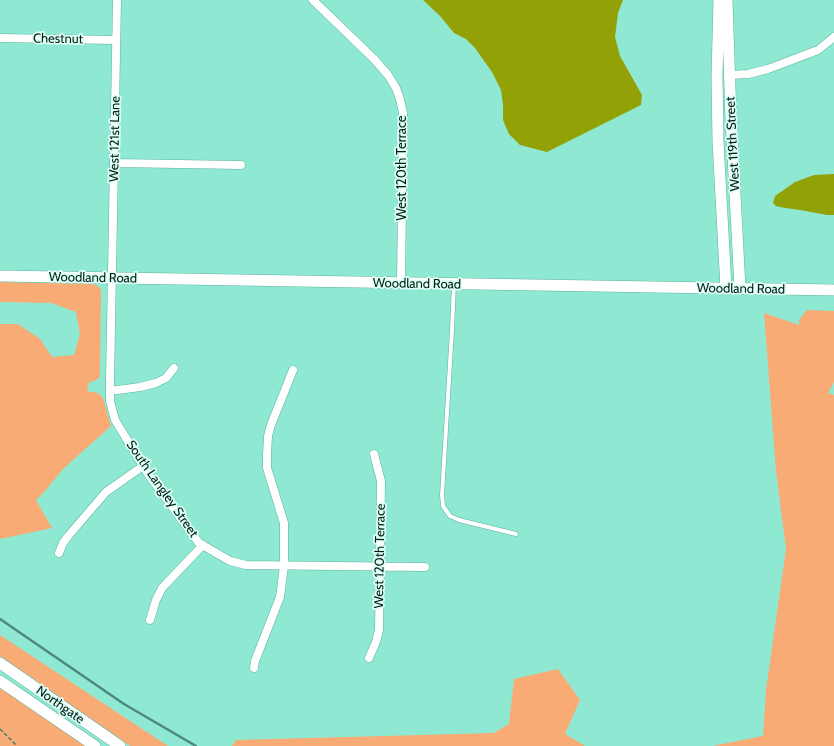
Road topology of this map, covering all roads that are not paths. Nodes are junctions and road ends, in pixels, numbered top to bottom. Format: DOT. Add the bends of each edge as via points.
graph roads {
  1 [pos="117,0"];
  2 [pos="313,0"];
  3 [pos="719,0"];
  4 [pos="727,0"];
  5 [pos="834,37"];
  6 [pos="0,38"];
  7 [pos="116,40"];
  8 [pos="730,75"];
  9 [pos="114,163"];
  10 [pos="241,165"];
  11 [pos="0,276"];
  12 [pos="113,278"];
  13 [pos="401,283"];
  14 [pos="454,284"];
  15 [pos="726,288"];
  16 [pos="740,288"];
  17 [pos="834,290"];
  18 [pos="174,368"];
  19 [pos="293,370"];
  20 [pos="110,391"];
  21 [pos="374,454"];
  22 [pos="143,466"];
  23 [pos="516,534"];
  24 [pos="203,545"];
  25 [pos="59,553"];
  26 [pos="284,566"];
  27 [pos="380,566"];
  28 [pos="425,567"];
  29 [pos="150,620"];
  30 [pos="369,658"];
  31 [pos="0,663"];
  32 [pos="254,668"];
  33 [pos="0,681"];
  34 [pos="95,746"];
  35 [pos="120,746"];
  1 -- 7 [label="street, West 121st Lane"];
  2 -- 13 [label="street, West 120th Terrace" via="374,59 388,75 400,99 403,113"];
  3 -- 15 [label="main road, West 119th Street" via="718,142"];
  4 -- 8 [label="main road, West 119th Street"];
  5 -- 8 [label="street" via="818,50 768,69"];
  6 -- 7 [label="street, Chestnut"];
  7 -- 9 [label="street, West 121st Lane"];
  8 -- 16 [label="main road, West 119th Street"];
  9 -- 10 [label="street"];
  9 -- 12 [label="street, West 121st Lane"];
  11 -- 12 [label="main road, Woodland Road"];
  12 -- 13 [label="main road, Woodland Road"];
  12 -- 20 [label="street, South Langley Street"];
  13 -- 14 [label="main road, Woodland Road"];
  14 -- 15 [label="main road, Woodland Road"];
  14 -- 23 [label="lane" via="443,506 450,516 459,520"];
  15 -- 16 [label="main road, Woodland Road"];
  16 -- 17 [label="main road, Woodland Road"];
  18 -- 20 [label="street" via="166,378 156,383"];
  19 -- 26 [label="street" via="271,425 267,454 267,468 284,523"];
  20 -- 22 [label="street, South Langley Street" via="115,420"];
  21 -- 27 [label="street, West 120th Terrace" via="381,480"];
  22 -- 24 [label="street, South Langley Street"];
  22 -- 25 [label="street" via="106,492 69,535"];
  24 -- 26 [label="street, South Langley Street" via="230,561 241,564"];
  24 -- 29 [label="street" via="162,588"];
  26 -- 27 [label="street, South Langley Street"];
  26 -- 32 [label="street" via="280,597"];
  27 -- 28 [label="street, South Langley Street"];
  27 -- 30 [label="street, West 120th Terrace" via="379,630"];
  31 -- 35 [label="main road, Northgate"];
  33 -- 34 [label="main road, Northgate"];
}
